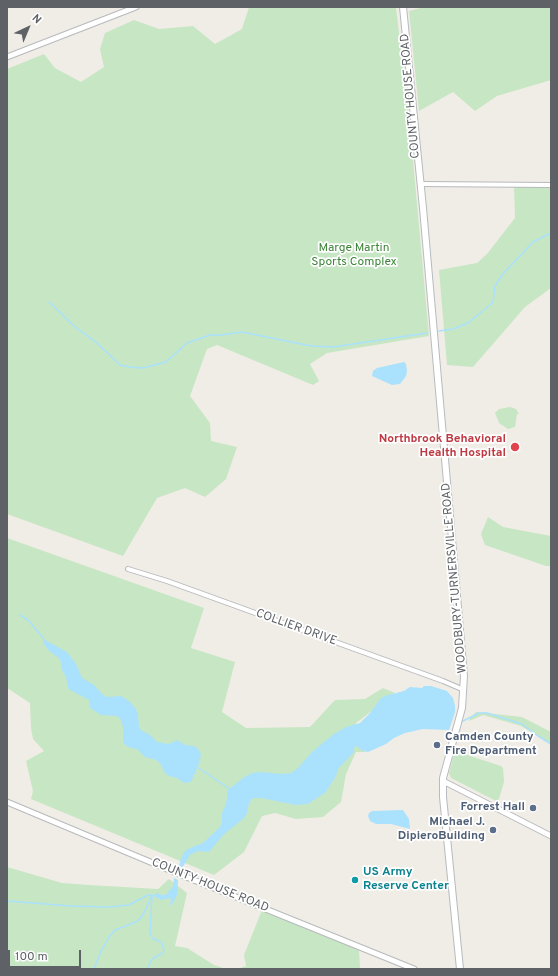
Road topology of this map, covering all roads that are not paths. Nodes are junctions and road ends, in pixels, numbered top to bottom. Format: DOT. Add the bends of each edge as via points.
graph roads {
  1 [pos="136,7"];
  2 [pos="403,7"];
  3 [pos="7,57"];
  4 [pos="420,184"];
  5 [pos="551,185"];
  6 [pos="128,569"];
  7 [pos="464,690"];
  8 [pos="443,781"];
  9 [pos="7,802"];
  10 [pos="551,836"];
  11 [pos="414,969"];
  12 [pos="460,969"];
  1 -- 3 [label="street"];
  2 -- 4 [label="main road, COUNTY HOUSE ROAD"];
  4 -- 5 [label="street"];
  4 -- 7 [label="main road, WOODBURY-TURNERSVILLE ROAD"];
  6 -- 7 [label="street, COLLIER DRIVE"];
  7 -- 8 [label="main road, WOODBURY-TURNERSVILLE ROAD" via="461,714"];
  8 -- 10 [label="street"];
  8 -- 12 [label="main road, WOODBURY-TURNERSVILLE ROAD"];
  9 -- 11 [label="street, COUNTY HOUSE ROAD"];
}
